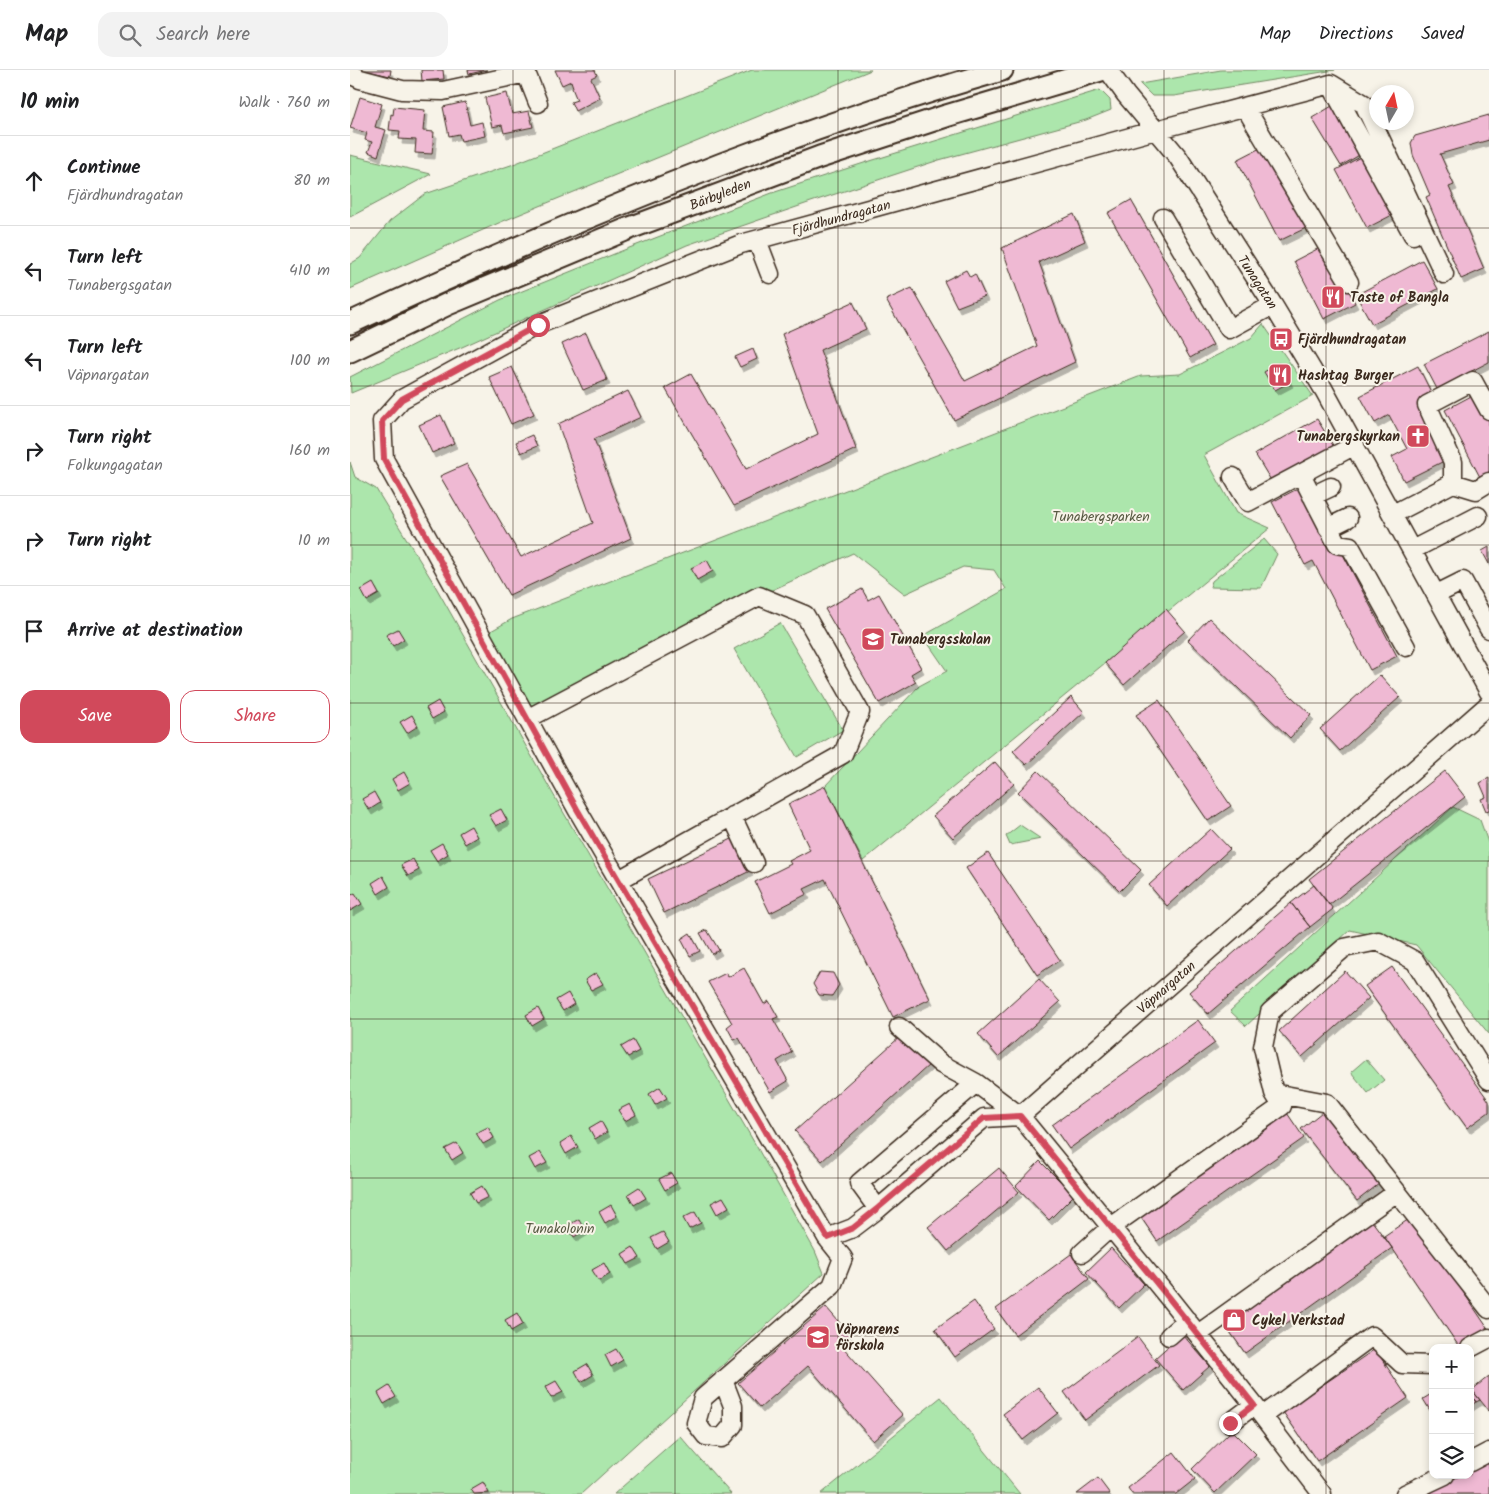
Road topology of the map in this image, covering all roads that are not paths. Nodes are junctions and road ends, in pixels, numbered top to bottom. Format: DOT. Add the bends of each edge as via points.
graph roads {
  1 [pos="1002,70"];
  2 [pos="1101,70"];
  3 [pos="1108,70"];
  4 [pos="526,71"];
  5 [pos="350,74"];
  6 [pos="1331,84"];
  7 [pos="538,104"];
  8 [pos="1245,107"];
  9 [pos="1156,130"];
  10 [pos="1163,218"];
  11 [pos="757,240"];
  12 [pos="1422,252"];
  13 [pos="770,274"];
  14 [pos="1444,274"];
  15 [pos="1349,282"];
  16 [pos="1273,305"];
  17 [pos="350,323"];
  18 [pos="350,351"];
  19 [pos="1489,410"];
  20 [pos="1355,445"];
  21 [pos="1301,474"];
  22 [pos="1233,477"];
  23 [pos="1489,482"];
  24 [pos="1453,483"];
  25 [pos="1331,487"];
  26 [pos="1312,496"];
  27 [pos="1392,514"];
  28 [pos="1478,516"];
  29 [pos="1348,518"];
  30 [pos="1328,528"];
  31 [pos="1412,550"];
  32 [pos="1437,594"];
  33 [pos="1489,629"];
  34 [pos="1406,647"];
  35 [pos="1485,671"];
  36 [pos="1489,692"];
  37 [pos="1489,704"];
  38 [pos="527,719"];
  39 [pos="732,816"];
  40 [pos="754,863"];
  41 [pos="619,880"];
  42 [pos="899,1027"];
  43 [pos="1489,1080"];
  44 [pos="976,1083"];
  45 [pos="1274,1093"];
  46 [pos="1020,1116"];
  47 [pos="1397,1192"];
  48 [pos="878,1208"];
  49 [pos="1111,1227"];
  50 [pos="828,1238"];
  51 [pos="1082,1253"];
  52 [pos="1489,1309"];
  53 [pos="1187,1320"];
  54 [pos="1198,1334"];
  55 [pos="1169,1336"];
  56 [pos="1489,1338"];
  57 [pos="1474,1346"];
  58 [pos="1429,1365"];
  59 [pos="723,1380"];
  60 [pos="1258,1410"];
  61 [pos="1230,1423"];
  62 [pos="1489,1452"];
  63 [pos="1474,1460"];
  64 [pos="1437,1479"];
  65 [pos="1322,1494"];
  66 [pos="1406,1494"];
  1 -- 17 [label="main road, Bärbyleden" via="827,125 618,205"];
  2 -- 18 [label="main road, Bärbyleden" via="820,157 621,232 448,304"];
  3 -- 9 [label="street, Tunagatan"];
  4 -- 5 [label="street" via="443,91 402,90"];
  4 -- 7 [label="street"];
  6 -- 8 [label="street, Fjärdhundragatan"];
  6 -- 12 [label="street"];
  6 -- 14 [label="street" via="1364,104"];
  8 -- 9 [label="street, Fjärdhundragatan"];
  8 -- 15 [label="street"];
  9 -- 11 [label="street, Fjärdhundragatan"];
  9 -- 16 [label="street, Tunagatan" via="1178,157"];
  10 -- 16 [label="street" via="1229,329"];
  11 -- 13 [label="street"];
  11 -- 38 [label="street, Fjärdhundragatan" via="538,325 402,399 382,421 384,459"];
  16 -- 20 [label="street, Tunagatan"];
  19 -- 24 [label="street" via="1473,381 1427,405 1454,462"];
  20 -- 21 [label="street"];
  20 -- 27 [label="street, Tunagatan"];
  21 -- 22 [label="street" via="1248,502"];
  21 -- 26 [label="street"];
  23 -- 24 [label="street" via="1476,490"];
  24 -- 27 [label="street"];
  25 -- 26 [label="street"];
  26 -- 30 [label="street"];
  27 -- 31 [label="street, Tunagatan"];
  28 -- 31 [label="street"];
  29 -- 30 [label="street"];
  30 -- 34 [label="street" via="1337,544 1350,546"];
  31 -- 32 [label="street, Tunagatan"];
  32 -- 33 [label="street" via="1463,581"];
  32 -- 35 [label="street, Tunagatan"];
  35 -- 36 [label="street, Tunagatan"];
  37 -- 46 [label="street, Väpnargatan"];
  38 -- 39 [label="street" via="759,596 805,615 860,712 843,754"];
  38 -- 41 [label="street"];
  39 -- 40 [label="street"];
  39 -- 41 [label="street"];
  41 -- 50 [label="street"];
  42 -- 44 [label="street" via="941,1064"];
  43 -- 45 [label="street" via="1415,961 1378,941 1344,948 1270,1012 1263,1047"];
  44 -- 46 [label="street"];
  44 -- 48 [label="street" via="859,1183"];
  45 -- 47 [label="street" via="1327,1103"];
  45 -- 49 [label="street" via="1282,1106"];
  46 -- 48 [label="street" via="984,1118"];
  46 -- 49 [label="street"];
  47 -- 52 [label="street"];
  47 -- 54 [label="street"];
  48 -- 50 [label="street" via="853,1228"];
  49 -- 51 [label="street"];
  49 -- 53 [label="street"];
  50 -- 59 [label="street" via="843,1258 832,1286"];
  53 -- 54 [label="street"];
  53 -- 55 [label="street"];
  54 -- 60 [label="street"];
  56 -- 57 [label="street"];
  58 -- 60 [label="street" via="1402,1364 1372,1336"];
  60 -- 61 [label="street"];
  60 -- 65 [label="street"];
  62 -- 63 [label="street"];
  64 -- 66 [label="street"];
}
